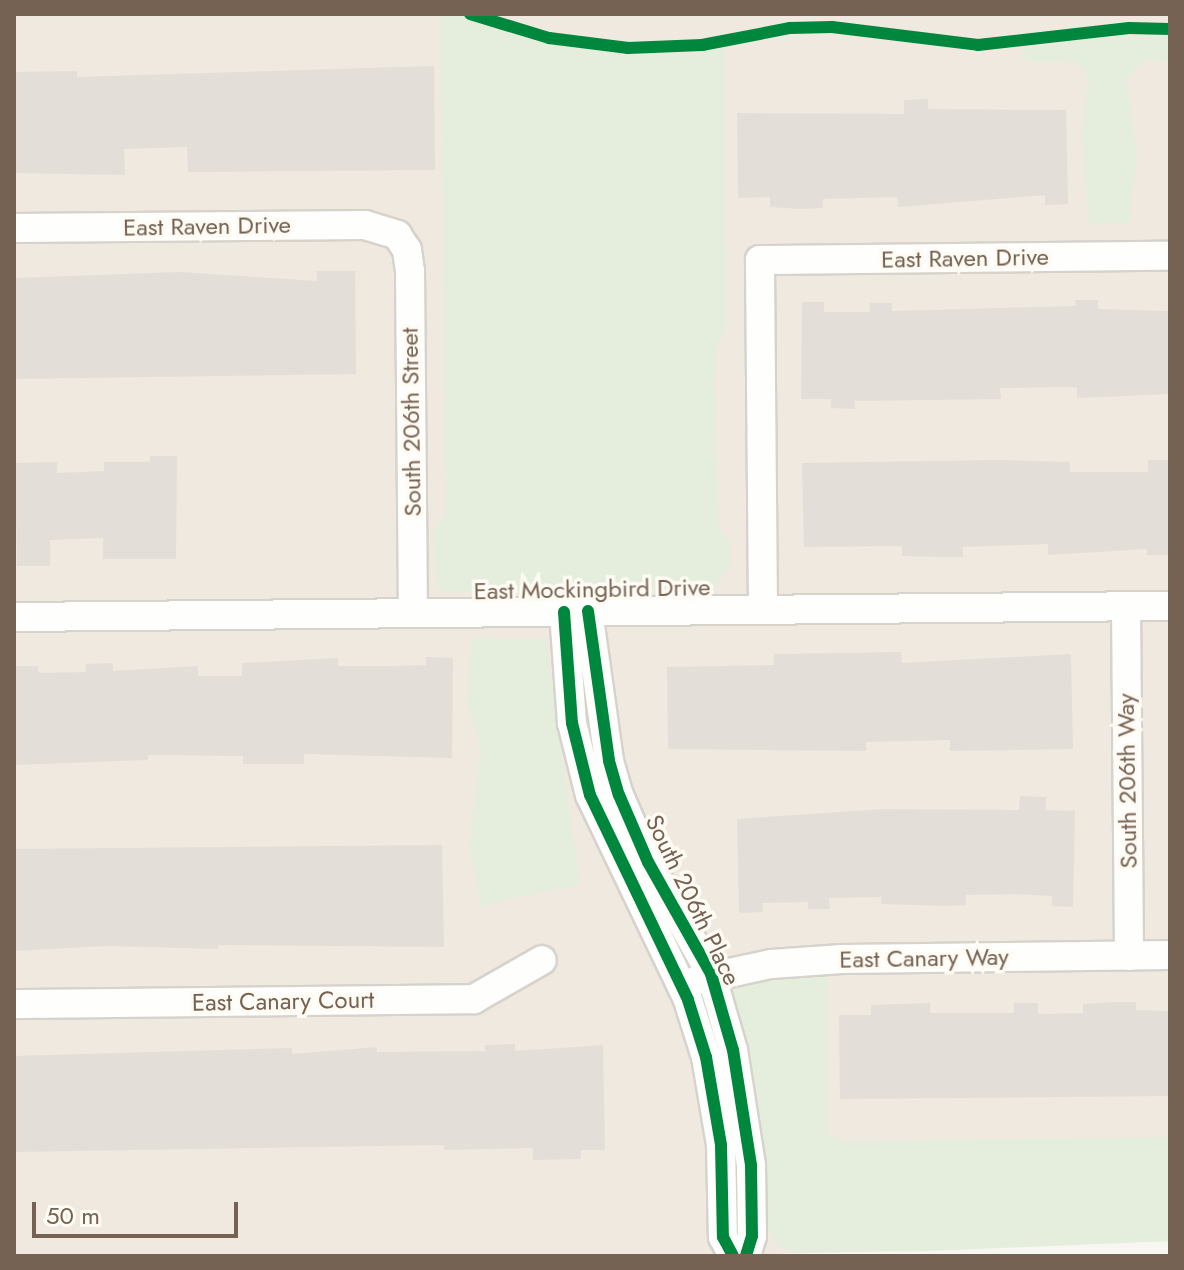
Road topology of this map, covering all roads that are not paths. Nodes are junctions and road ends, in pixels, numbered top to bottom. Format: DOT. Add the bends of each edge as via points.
graph roads {
  1 [pos="14,228"];
  2 [pos="397,235"];
  3 [pos="1170,256"];
  4 [pos="1126,606"];
  5 [pos="1170,606"];
  6 [pos="763,609"];
  7 [pos="576,611"];
  8 [pos="413,613"];
  9 [pos="14,617"];
  10 [pos="1170,955"];
  11 [pos="1129,956"];
  12 [pos="542,960"];
  13 [pos="711,974"];
  14 [pos="681,987"];
  15 [pos="14,1004"];
  16 [pos="733,1256"];
  17 [pos="746,1256"];
  1 -- 2 [label="street, East Raven Drive" via="365,225"];
  2 -- 8 [label="street, South 206th Street" via="407,250 410,271"];
  3 -- 6 [label="street, East Raven Drive" via="760,260"];
  4 -- 5 [label="street, East Mockingbird Drive"];
  4 -- 6 [label="street, East Mockingbird Drive"];
  4 -- 11 [label="street, South 206th Way"];
  6 -- 7 [label="street, East Mockingbird Drive"];
  7 -- 8 [label="street, East Mockingbird Drive"];
  7 -- 13 [label="street, South 206th Place" via="619,795 648,862"];
  7 -- 14 [label="street, South 206th Place" via="572,723 590,795"];
  8 -- 9 [label="street, East Mockingbird Drive"];
  10 -- 11 [label="street, East Canary Way"];
  11 -- 13 [label="street, East Canary Way" via="842,959"];
  12 -- 15 [label="street, East Canary Court" via="474,999"];
  13 -- 14 [label="street, East Canary Way"];
  13 -- 17 [label="street, South 206th Place" via="748,1124 752,1236"];
  14 -- 16 [label="street, South 206th Place" via="715,1100 723,1237"];
}
